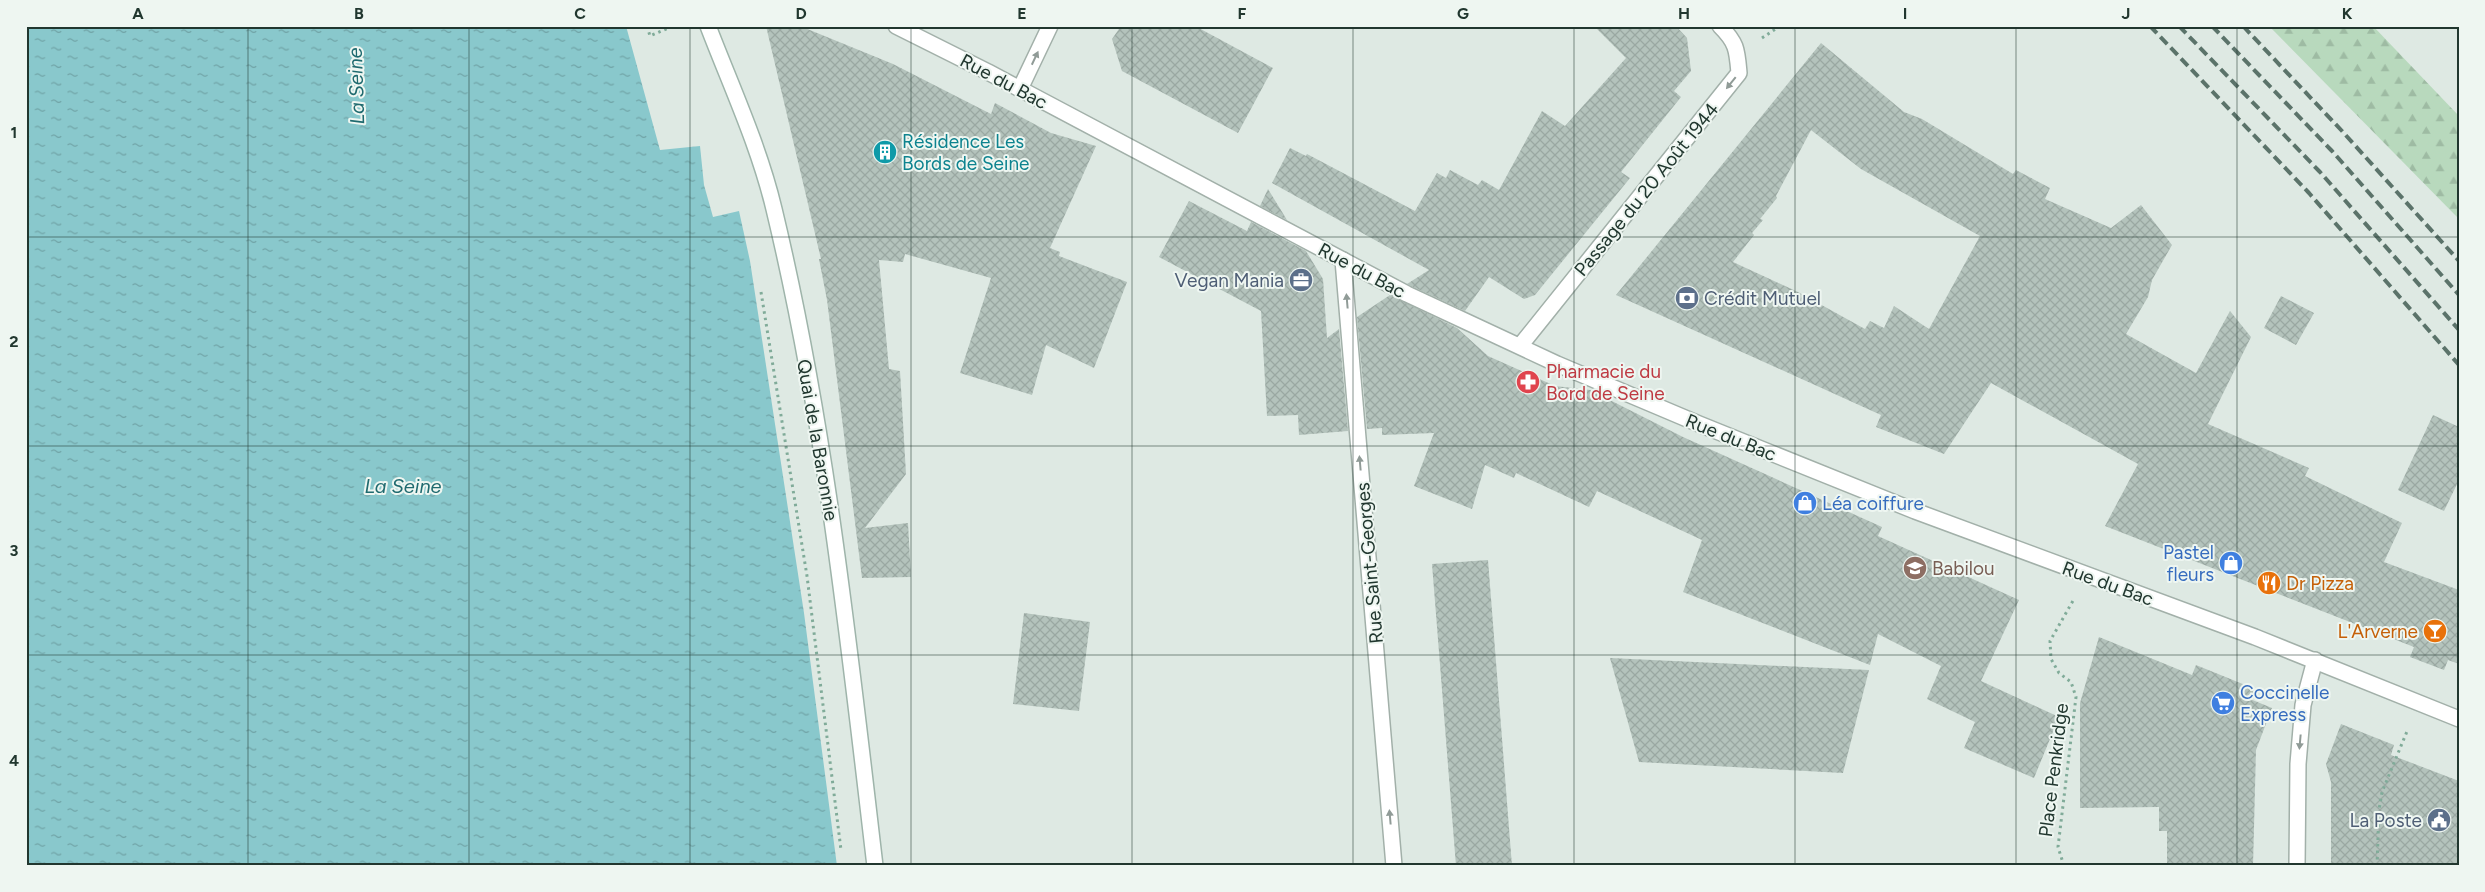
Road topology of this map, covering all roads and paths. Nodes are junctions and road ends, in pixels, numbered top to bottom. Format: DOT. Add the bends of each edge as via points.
graph roads {
  1 [pos="646,26"];
  2 [pos="674,26"];
  3 [pos="708,26"];
  4 [pos="896,26"];
  5 [pos="1050,26"];
  6 [pos="1720,26"];
  7 [pos="1020,89"];
  8 [pos="1342,260"];
  9 [pos="760,290"];
  10 [pos="1520,346"];
  11 [pos="2090,576"];
  12 [pos="2315,660"];
  13 [pos="2419,703"];
  14 [pos="2459,719"];
  15 [pos="842,856"];
  16 [pos="875,866"];
  17 [pos="1394,866"];
  18 [pos="2064,866"];
  19 [pos="2297,866"];
  20 [pos="2377,866"];
  1 -- 2 [label="path" via="650,36"];
  3 -- 16 [label="street, Quai de la Baronnie" via="774,207 824,454"];
  4 -- 7 [label="street, Rue du Bac"];
  7 -- 5 [label="street, one-way"];
  6 -- 10 [label="street, Passage du 20 Août 1944, one-way" via="1733,39 1739,73"];
  7 -- 8 [label="street, Rue du Bac"];
  8 -- 10 [label="street, Rue du Bac" via="1465,323"];
  17 -- 8 [label="street, Rue Saint-Georges, one-way"];
  9 -- 15 [label="path" via="807,576"];
  10 -- 11 [label="street, Rue du Bac" via="1698,424"];
  11 -- 12 [label="street, Rue du Bac"];
  11 -- 18 [label="path, Place Penkridge" via="2050,641 2051,659 2059,673 2071,682 2076,697 2058,847"];
  12 -- 13 [label="street, Rue du Bac"];
  12 -- 19 [label="street, one-way" via="2303,705 2298,764"];
  13 -- 14 [label="street, Rue du Bac"];
  13 -- 20 [label="path" via="2382,792"];
}
